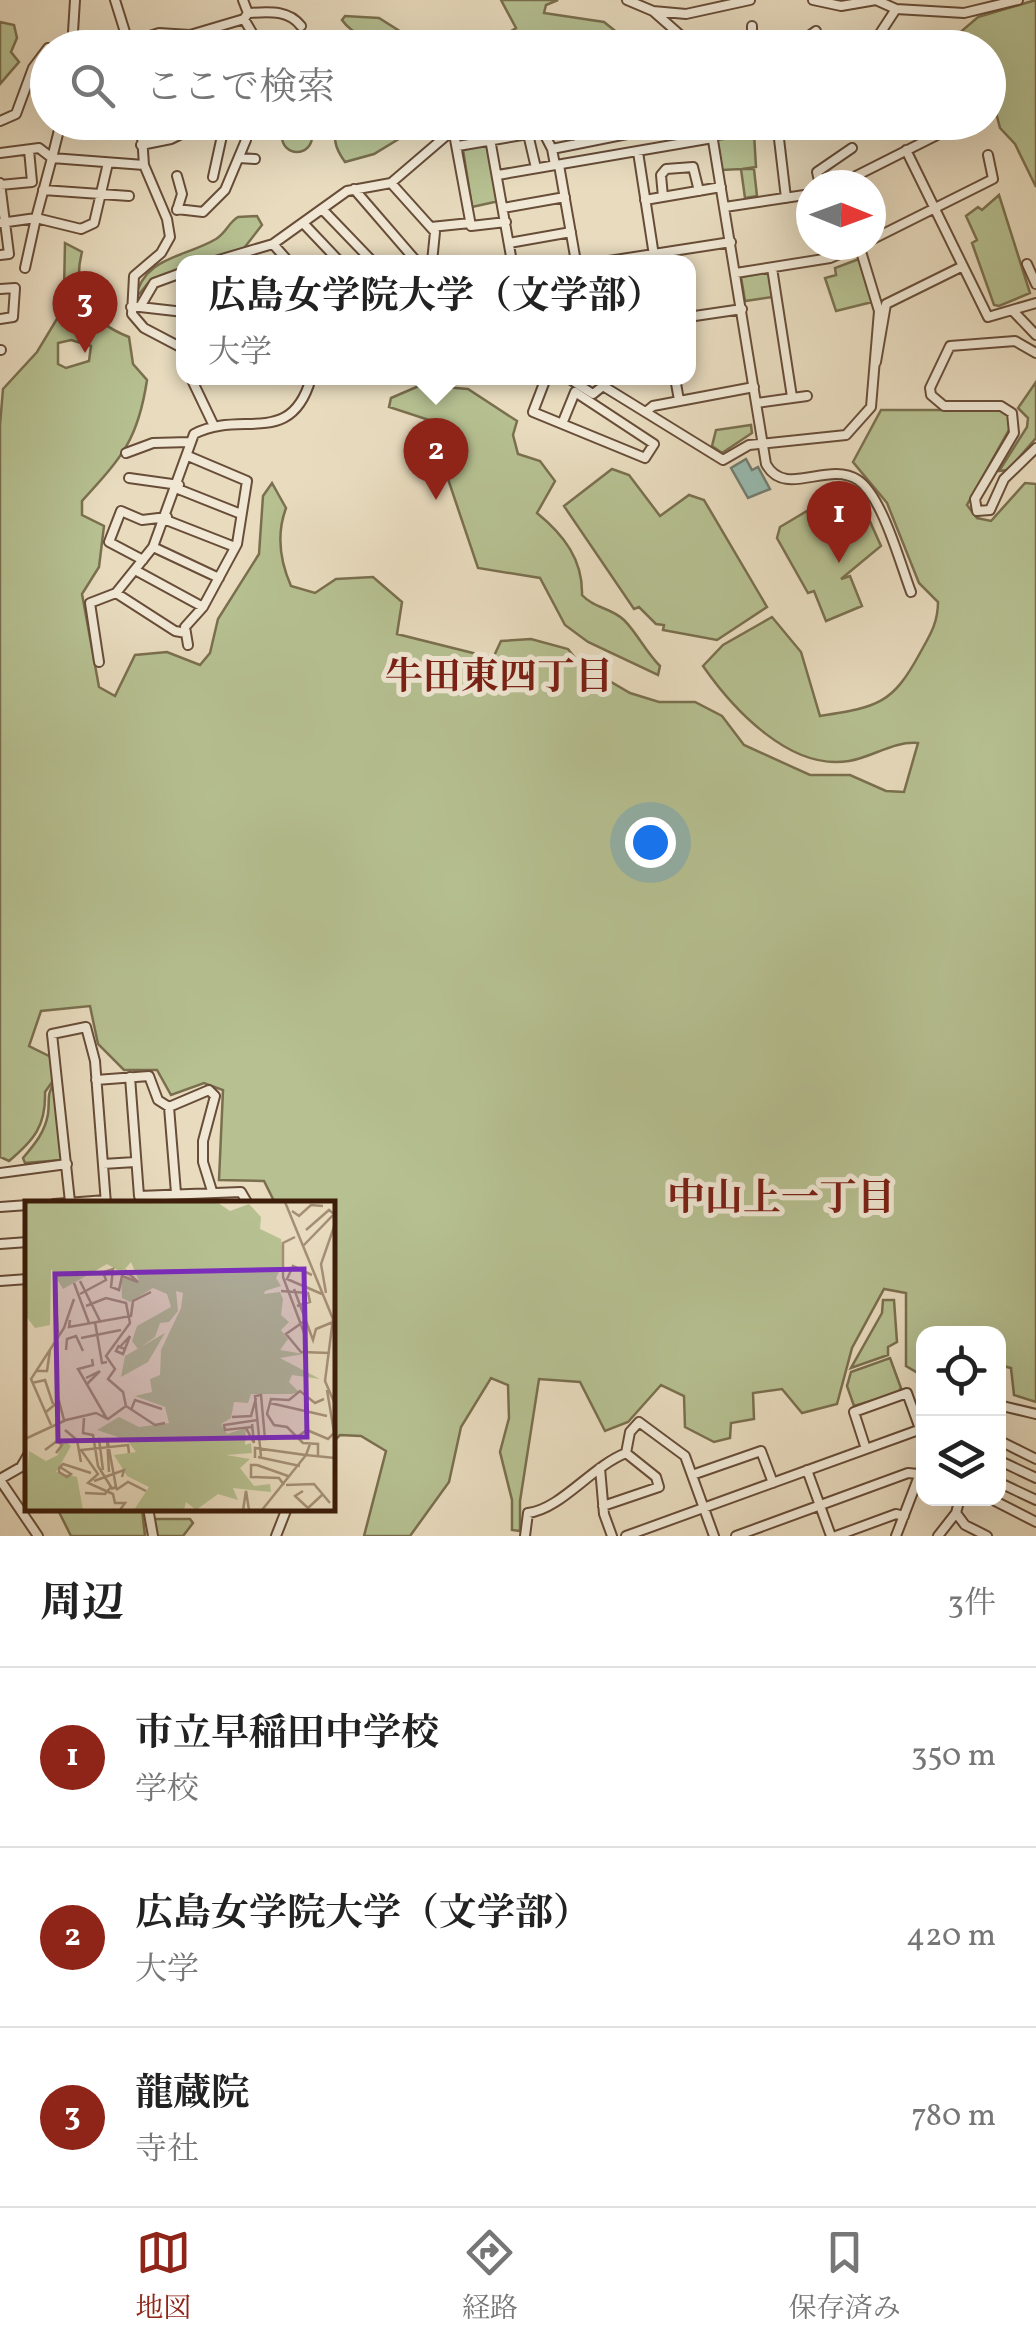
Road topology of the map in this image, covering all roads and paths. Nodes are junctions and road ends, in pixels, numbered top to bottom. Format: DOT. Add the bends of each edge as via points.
graph roads {
  1 [pos="75,0"];
  2 [pos="115,0"];
  3 [pos="243,0"];
  4 [pos="627,0"];
  5 [pos="750,0"];
  6 [pos="813,0"];
  7 [pos="1018,0"];
  8 [pos="896,9"];
  9 [pos="653,11"];
  10 [pos="246,16"];
  11 [pos="300,26"];
  12 [pos="752,26"];
  13 [pos="73,30"];
  14 [pos="125,30"];
  15 [pos="205,30"];
  16 [pos="253,30"];
  17 [pos="674,30"];
  18 [pos="752,30"];
  19 [pos="882,30"];
  20 [pos="30,78"];
  21 [pos="0,121"];
  22 [pos="56,140"];
  23 [pos="142,140"];
  24 [pos="166,140"];
  25 [pos="220,140"];
  26 [pos="246,140"];
  27 [pos="441,140"];
  28 [pos="456,140"];
  29 [pos="490,140"];
  30 [pos="529,140"];
  31 [pos="547,140"];
  32 [pos="595,140"];
  33 [pos="702,140"];
  34 [pos="713,140"];
  35 [pos="779,140"];
  36 [pos="926,140"];
  37 [pos="579,142"];
  38 [pos="142,145"];
  39 [pos="458,146"];
  40 [pos="852,148"];
  41 [pos="552,149"];
  42 [pos="29,150"];
  43 [pos="906,150"];
  44 [pos="638,152"];
  45 [pos="0,153"];
  46 [pos="988,156"];
  47 [pos="52,158"];
  48 [pos="239,158"];
  49 [pos="256,160"];
  50 [pos="108,163"];
  51 [pos="144,165"];
  52 [pos="557,165"];
  53 [pos="536,168"];
  54 [pos="820,170"];
  55 [pos="867,170"];
  56 [pos="498,174"];
  57 [pos="176,176"];
  58 [pos="212,177"];
  59 [pos="392,183"];
  60 [pos="0,185"];
  61 [pos="721,187"];
  62 [pos="354,189"];
  63 [pos="43,190"];
  64 [pos="699,190"];
  65 [pos="103,195"];
  66 [pos="129,196"];
  67 [pos="664,196"];
  68 [pos="796,196"];
  69 [pos="565,197"];
  70 [pos="786,198"];
  71 [pos="646,200"];
  72 [pos="725,207"];
  73 [pos="503,208"];
  74 [pos="177,210"];
  75 [pos="322,210"];
  76 [pos="934,210"];
  77 [pos="36,218"];
  78 [pos="168,219"];
  79 [pos="2,222"];
  80 [pos="506,222"];
  81 [pos="304,224"];
  82 [pos="470,224"];
  83 [pos="431,227"];
  84 [pos="571,232"];
  85 [pos="886,233"];
  86 [pos="731,242"];
  87 [pos="509,243"];
  88 [pos="273,244"];
  89 [pos="254,255"];
  90 [pos="283,255"];
  91 [pos="333,255"];
  92 [pos="366,255"];
  93 [pos="411,255"];
  94 [pos="433,255"];
  95 [pos="511,255"];
  96 [pos="575,255"];
  97 [pos="655,255"];
  98 [pos="669,255"];
  99 [pos="0,256"];
  100 [pos="818,260"];
  101 [pos="864,260"];
  102 [pos="1027,264"];
  103 [pos="963,266"];
  104 [pos="25,268"];
  105 [pos="772,268"];
  106 [pos="736,273"];
  107 [pos="176,275"];
  108 [pos="1036,284"];
  109 [pos="0,290"];
  110 [pos="1036,302"];
  111 [pos="135,307"];
  112 [pos="742,309"];
  113 [pos="176,311"];
  114 [pos="1013,311"];
  115 [pos="696,317"];
  116 [pos="0,318"];
  117 [pos="1036,335"];
  118 [pos="176,344"];
  119 [pos="1036,353"];
  120 [pos="874,366"];
  121 [pos="195,385"];
  122 [pos="308,385"];
  123 [pos="543,385"];
  124 [pos="579,385"];
  125 [pos="598,385"];
  126 [pos="605,385"];
  127 [pos="676,385"];
  128 [pos="754,386"];
  129 [pos="807,396"];
  130 [pos="792,397"];
  131 [pos="678,400"];
  132 [pos="756,403"];
  133 [pos="647,411"];
  134 [pos="213,424"];
  135 [pos="562,424"];
  136 [pos="190,442"];
  137 [pos="761,444"];
  138 [pos="1036,448"];
  139 [pos="126,453"];
  140 [pos="188,456"];
  141 [pos="130,478"];
  142 [pos="178,487"];
  143 [pos="241,514"];
  144 [pos="167,518"];
  145 [pos="236,547"];
  146 [pos="154,548"];
  147 [pos="143,560"];
  148 [pos="134,570"];
  149 [pos="220,578"];
  150 [pos="911,592"];
  151 [pos="116,593"];
  152 [pos="204,607"];
  153 [pos="186,633"];
  154 [pos="188,644"];
  155 [pos="99,662"];
  156 [pos="130,1078"];
  157 [pos="96,1080"];
  158 [pos="169,1107"];
  159 [pos="135,1162"];
  160 [pos="66,1164"];
  161 [pos="103,1164"];
  162 [pos="0,1172"];
  163 [pos="212,1190"];
  164 [pos="176,1193"];
  165 [pos="70,1201"];
  166 [pos="106,1201"];
  167 [pos="246,1201"];
  168 [pos="25,1206"];
  169 [pos="0,1207"];
  170 [pos="25,1242"];
  171 [pos="0,1244"];
  172 [pos="25,1279"];
  173 [pos="0,1281"];
  174 [pos="1006,1408"];
  175 [pos="1036,1414"];
  176 [pos="916,1416"];
  177 [pos="916,1431"];
  178 [pos="1006,1444"];
  179 [pos="866,1449"];
  180 [pos="626,1454"];
  181 [pos="1036,1458"];
  182 [pos="25,1460"];
  183 [pos="1006,1464"];
  184 [pos="600,1468"];
  185 [pos="806,1470"];
  186 [pos="916,1474"];
  187 [pos="692,1475"];
  188 [pos="1036,1478"];
  189 [pos="0,1479"];
  190 [pos="916,1480"];
  191 [pos="773,1483"];
  192 [pos="1006,1486"];
  193 [pos="1036,1500"];
  194 [pos="820,1505"];
  195 [pos="603,1506"];
  196 [pos="958,1506"];
  197 [pos="1004,1506"];
  198 [pos="704,1508"];
  199 [pos="148,1511"];
  200 [pos="286,1511"];
  201 [pos="956,1512"];
  202 [pos="904,1516"];
  203 [pos="1036,1522"];
  204 [pos="38,1536"];
  205 [pos="152,1536"];
  206 [pos="276,1536"];
  207 [pos="524,1536"];
  208 [pos="612,1536"];
  209 [pos="626,1536"];
  210 [pos="714,1536"];
  211 [pos="736,1536"];
  212 [pos="833,1536"];
  213 [pos="896,1536"];
  214 [pos="938,1536"];
  215 [pos="987,1536"];
  1 -- 13 [label="street"];
  2 -- 14 [label="street"];
  3 -- 10 [label="street"];
  4 -- 9 [label="street"];
  5 -- 9 [label="street" via="686,14"];
  6 -- 8 [label="street" via="841,6 876,0"];
  7 -- 8 [label="street" via="964,12"];
  8 -- 19 [label="street"];
  9 -- 17 [label="street"];
  10 -- 11 [label="street" via="267,10"];
  10 -- 15 [label="street"];
  10 -- 16 [label="street"];
  12 -- 18 [label="street"];
  20 -- 21 [label="street" via="16,114"];
  22 -- 47 [label="street"];
  23 -- 38 [label="street"];
  24 -- 38 [label="street"];
  25 -- 58 [label="street"];
  26 -- 48 [label="street"];
  27 -- 59 [label="street"];
  28 -- 39 [label="street"];
  29 -- 39 [label="street"];
  29 -- 56 [label="street"];
  30 -- 53 [label="street"];
  31 -- 41 [label="street"];
  32 -- 37 [label="street"];
  33 -- 44 [label="street"];
  34 -- 61 [label="street"];
  35 -- 70 [label="street"];
  36 -- 43 [label="street"];
  37 -- 41 [label="street"];
  38 -- 51 [label="street"];
  39 -- 82 [label="street"];
  40 -- 54 [label="street"];
  41 -- 52 [label="street"];
  42 -- 45 [label="street"];
  42 -- 47 [label="street"];
  42 -- 60 [label="street" via="32,182"];
  43 -- 55 [label="street"];
  43 -- 76 [label="street"];
  44 -- 52 [label="street"];
  44 -- 71 [label="street"];
  46 -- 76 [label="street" via="992,179"];
  47 -- 50 [label="street"];
  47 -- 63 [label="street"];
  48 -- 49 [label="street"];
  48 -- 74 [label="street" via="225,190 202,212"];
  50 -- 51 [label="street"];
  50 -- 65 [label="street"];
  51 -- 78 [label="street"];
  52 -- 53 [label="street"];
  52 -- 69 [label="street"];
  53 -- 56 [label="street"];
  56 -- 73 [label="street"];
  57 -- 74 [label="street" via="182,194"];
  59 -- 62 [label="street"];
  59 -- 83 [label="street"];
  60 -- 79 [label="street"];
  61 -- 64 [label="street"];
  61 -- 72 [label="street"];
  62 -- 75 [label="street"];
  62 -- 93 [label="street"];
  63 -- 65 [label="street"];
  63 -- 77 [label="street"];
  64 -- 67 [label="street"];
  64 -- 67 [label="street" via="694,167 666,169"];
  65 -- 66 [label="street"];
  65 -- 77 [label="street" via="98,216 82,228"];
  67 -- 71 [label="street"];
  68 -- 70 [label="street"];
  69 -- 73 [label="street"];
  69 -- 84 [label="street"];
  70 -- 72 [label="street"];
  71 -- 97 [label="street"];
  72 -- 86 [label="street"];
  73 -- 80 [label="street"];
  74 -- 78 [label="street"];
  75 -- 81 [label="street"];
  75 -- 92 [label="street"];
  76 -- 85 [label="street"];
  76 -- 103 [label="street"];
  77 -- 79 [label="street"];
  77 -- 104 [label="street"];
  78 -- 111 [label="street" via="167,245 134,276"];
  79 -- 99 [label="street" via="9,254"];
  80 -- 82 [label="street"];
  80 -- 87 [label="street"];
  81 -- 88 [label="street"];
  81 -- 91 [label="street"];
  82 -- 83 [label="street"];
  83 -- 94 [label="street"];
  84 -- 87 [label="street"];
  84 -- 96 [label="street"];
  86 -- 98 [label="street"];
  86 -- 106 [label="street"];
  87 -- 95 [label="street"];
  88 -- 89 [label="street"];
  88 -- 90 [label="street"];
  100 -- 105 [label="street"];
  101 -- 120 [label="street" via="879,310"];
  102 -- 108 [label="street"];
  103 -- 114 [label="street" via="988,317"];
  103 -- 120 [label="street" via="886,304"];
  105 -- 106 [label="street"];
  105 -- 130 [label="street"];
  106 -- 112 [label="street"];
  107 -- 111 [label="street" via="154,283"];
  109 -- 116 [label="street" via="15,288 17,302 13,317"];
  110 -- 114 [label="street"];
  111 -- 113 [label="street"];
  111 -- 118 [label="street" via="138,323"];
  112 -- 115 [label="street"];
  112 -- 128 [label="street"];
  114 -- 117 [label="street"];
  119 -- 138 [label="street" via="1016,341 950,346 930,388 944,406 1001,406 1012,414 1014,432 975,500 977,511 990,510 1004,479"];
  120 -- 137 [label="street" via="870,407 846,435"];
  121 -- 134 [label="street"];
  122 -- 134 [label="street" via="302,403 275,422"];
  123 -- 135 [label="street" via="533,412"];
  124 -- 125 [label="street" via="593,394"];
  126 -- 133 [label="street"];
  127 -- 131 [label="street"];
  128 -- 131 [label="street"];
  128 -- 132 [label="street"];
  129 -- 130 [label="street"];
  130 -- 132 [label="street"];
  131 -- 133 [label="street"];
  132 -- 137 [label="street"];
  133 -- 137 [label="street" via="723,460"];
  134 -- 136 [label="street"];
  135 -- 135 [label="street" via="645,458 654,444 575,392"];
  136 -- 139 [label="street" via="153,443"];
  136 -- 140 [label="street"];
  137 -- 150 [label="street" via="779,478 842,473 868,490"];
  140 -- 142 [label="street"];
  140 -- 143 [label="street" via="247,481"];
  141 -- 142 [label="street"];
  142 -- 143 [label="street"];
  142 -- 144 [label="street"];
  143 -- 145 [label="street"];
  144 -- 145 [label="street"];
  144 -- 146 [label="street"];
  144 -- 147 [label="street" via="142,520 121,512 109,542"];
  145 -- 149 [label="street"];
  146 -- 147 [label="street"];
  146 -- 149 [label="street"];
  147 -- 148 [label="street"];
  148 -- 151 [label="street"];
  148 -- 152 [label="street"];
  149 -- 152 [label="street"];
  151 -- 153 [label="street"];
  151 -- 155 [label="street" via="90,604"];
  152 -- 153 [label="street"];
  153 -- 154 [label="street"];
  156 -- 157 [label="street"];
  156 -- 158 [label="street" via="149,1076 158,1100"];
  156 -- 159 [label="street"];
  157 -- 160 [label="street" via="86,1028 52,1034"];
  157 -- 161 [label="street"];
  158 -- 163 [label="street" via="200,1091 215,1096 202,1162"];
  158 -- 164 [label="street"];
  159 -- 161 [label="street"];
  159 -- 164 [label="street" via="139,1196"];
  160 -- 162 [label="street"];
  160 -- 165 [label="street"];
  161 -- 166 [label="street"];
  163 -- 164 [label="street"];
  163 -- 167 [label="street" via="241,1192"];
  168 -- 169 [label="street"];
  170 -- 171 [label="street"];
  172 -- 173 [label="street"];
  174 -- 175 [label="street"];
  176 -- 179 [label="street" via="906,1393 854,1412"];
  177 -- 179 [label="street"];
  178 -- 181 [label="street"];
  179 -- 185 [label="street"];
  180 -- 184 [label="street"];
  180 -- 187 [label="street" via="639,1422 685,1456"];
  180 -- 195 [label="street" via="659,1487"];
  182 -- 189 [label="street"];
  183 -- 188 [label="street"];
  184 -- 195 [label="street"];
  184 -- 207 [label="street" via="559,1502 528,1513"];
  185 -- 191 [label="street"];
  185 -- 194 [label="street"];
  186 -- 194 [label="street"];
  187 -- 191 [label="street" via="761,1451"];
  187 -- 198 [label="street"];
  189 -- 204 [label="street"];
  190 -- 202 [label="street"];
  191 -- 198 [label="street"];
  192 -- 193 [label="street"];
  194 -- 211 [label="street"];
  194 -- 212 [label="street"];
  195 -- 208 [label="street"];
  196 -- 201 [label="street"];
  197 -- 203 [label="street"];
  198 -- 209 [label="street"];
  198 -- 210 [label="street"];
  199 -- 205 [label="street"];
  200 -- 206 [label="street"];
  201 -- 214 [label="street"];
  201 -- 215 [label="street" via="965,1526"];
  202 -- 212 [label="street"];
  202 -- 213 [label="street"];
}
